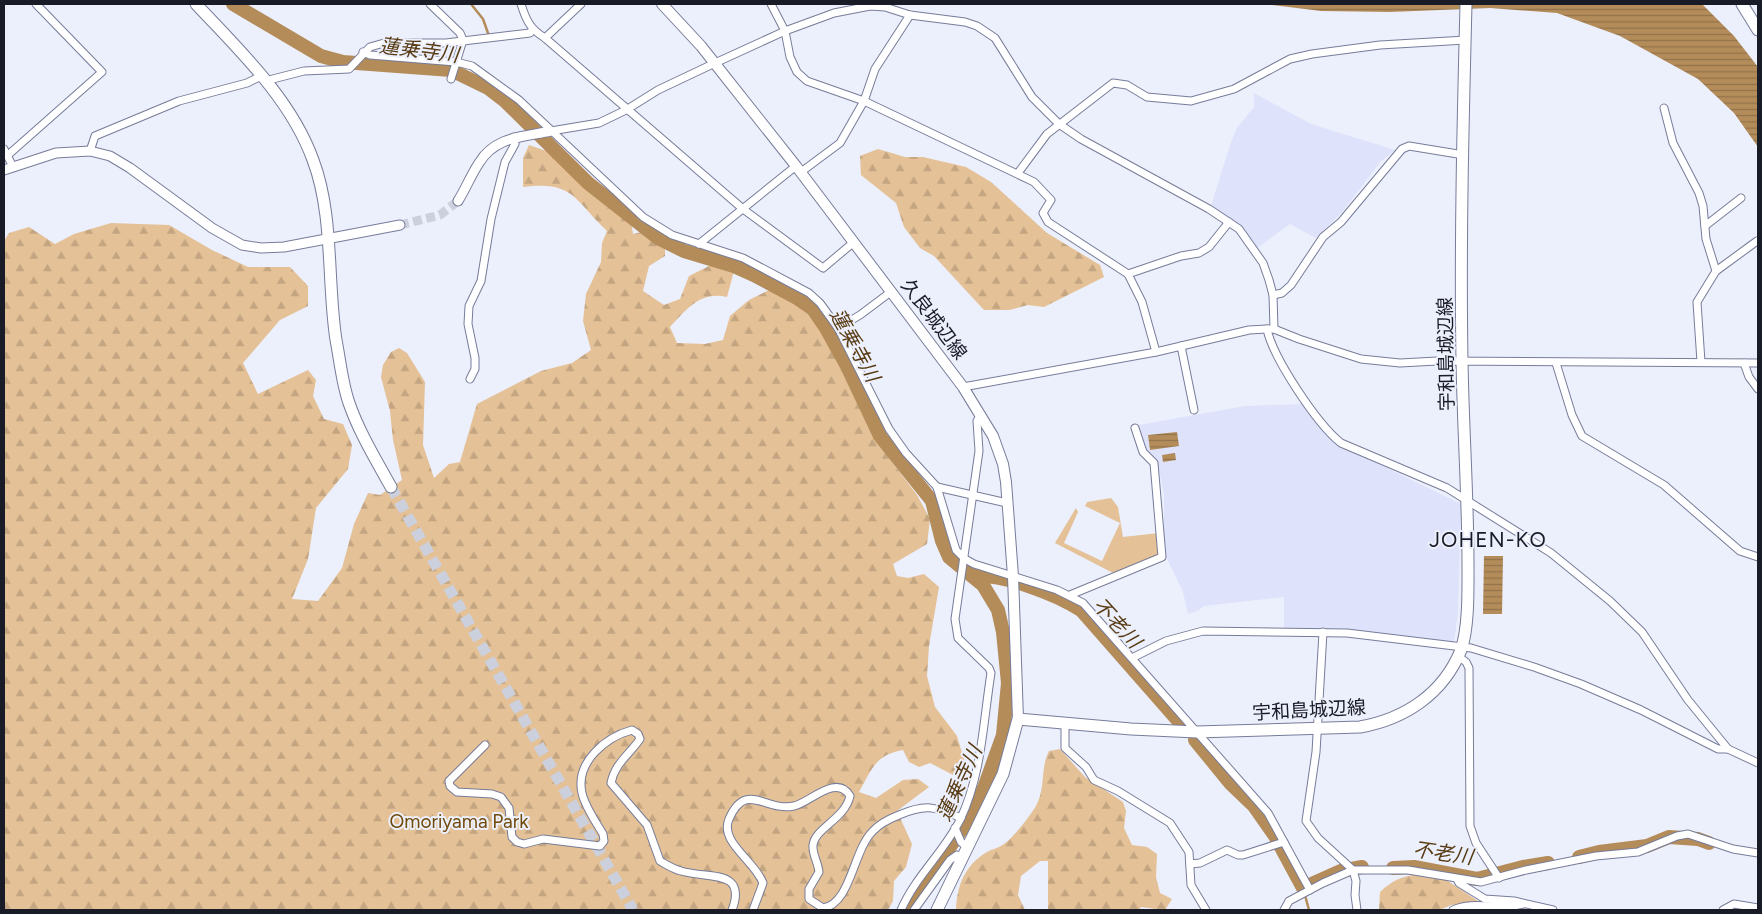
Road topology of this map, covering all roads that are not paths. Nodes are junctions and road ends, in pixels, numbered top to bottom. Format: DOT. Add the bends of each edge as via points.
graph roads {
  1 [pos="36,4"];
  2 [pos="196,4"];
  3 [pos="430,4"];
  4 [pos="521,4"];
  5 [pos="581,4"];
  6 [pos="662,4"];
  7 [pos="771,4"];
  8 [pos="1466,4"];
  9 [pos="1742,4"];
  10 [pos="869,5"];
  11 [pos="910,15"];
  12 [pos="532,30"];
  13 [pos="1758,30"];
  14 [pos="785,31"];
  15 [pos="1466,37"];
  16 [pos="545,38"];
  17 [pos="463,40"];
  18 [pos="361,55"];
  19 [pos="456,62"];
  20 [pos="715,63"];
  21 [pos="263,78"];
  22 [pos="451,79"];
  23 [pos="864,101"];
  24 [pos="1664,108"];
  25 [pos="626,110"];
  26 [pos="1059,124"];
  27 [pos="551,131"];
  28 [pos="514,137"];
  29 [pos="90,150"];
  30 [pos="6,152"];
  31 [pos="1464,154"];
  32 [pos="8,169"];
  33 [pos="798,169"];
  34 [pos="1018,173"];
  35 [pos="1741,198"];
  36 [pos="458,201"];
  37 [pos="743,209"];
  38 [pos="1229,222"];
  39 [pos="400,225"];
  40 [pos="1705,226"];
  41 [pos="327,238"];
  42 [pos="1757,241"];
  43 [pos="854,242"];
  44 [pos="699,244"];
  45 [pos="1716,271"];
  46 [pos="1128,274"];
  47 [pos="892,291"];
  48 [pos="1273,295"];
  49 [pos="838,328"];
  50 [pos="1270,329"];
  51 [pos="1181,346"];
  52 [pos="1156,352"];
  53 [pos="1462,361"];
  54 [pos="1701,362"];
  55 [pos="1556,363"];
  56 [pos="1744,363"];
  57 [pos="1758,363"];
  58 [pos="470,380"];
  59 [pos="963,388"];
  60 [pos="1758,389"];
  61 [pos="1194,410"];
  62 [pos="981,414"];
  63 [pos="1135,428"];
  64 [pos="391,487"];
  65 [pos="937,487"];
  66 [pos="973,494"];
  67 [pos="1468,500"];
  68 [pos="1007,503"];
  69 [pos="1758,557"];
  70 [pos="964,559"];
  71 [pos="1013,576"];
  72 [pos="1070,595"];
  73 [pos="1323,632"];
  74 [pos="1460,652"];
  75 [pos="1132,658"];
  76 [pos="1018,719"];
  77 [pos="1065,722"];
  78 [pos="1318,730"];
  79 [pos="1197,732"];
  80 [pos="485,745"];
  81 [pos="1728,749"];
  82 [pos="1758,763"];
  83 [pos="961,818"];
  84 [pos="955,828"];
  85 [pos="1284,842"];
  86 [pos="966,853"];
  87 [pos="1758,853"];
  88 [pos="1190,864"];
  89 [pos="1353,870"];
  90 [pos="1499,878"];
  91 [pos="1457,879"];
  92 [pos="1310,890"];
  93 [pos="1524,904"];
  94 [pos="1758,908"];
  95 [pos="732,910"];
  96 [pos="753,910"];
  97 [pos="901,910"];
  98 [pos="914,910"];
  99 [pos="937,910"];
  100 [pos="1206,910"];
  101 [pos="1284,910"];
  102 [pos="1357,910"];
  103 [pos="1452,910"];
  104 [pos="1553,910"];
  105 [pos="1723,910"];
  1 -- 30 [label="street" via="102,72"];
  2 -- 21 [label="main road"];
  3 -- 17 [label="street" via="460,33"];
  4 -- 12 [label="street"];
  5 -- 16 [label="street"];
  6 -- 20 [label="main road, 久良城辺線"];
  7 -- 14 [label="street"];
  8 -- 15 [label="main road, 宇和島城辺線"];
  9 -- 13 [label="main road"];
  10 -- 11 [label="street"];
  10 -- 14 [label="street" via="834,13"];
  11 -- 23 [label="street" via="875,69"];
  11 -- 26 [label="street" via="965,22 986,31 995,38 1032,97"];
  12 -- 16 [label="street"];
  12 -- 17 [label="street" via="530,33"];
  14 -- 20 [label="street"];
  14 -- 23 [label="street" via="790,57 797,72 807,81"];
  15 -- 26 [label="street" via="1380,45 1290,59 1234,89 1191,101 1147,98 1126,85 1113,83"];
  15 -- 31 [label="main road, 宇和島城辺線"];
  16 -- 25 [label="street"];
  17 -- 18 [label="street" via="384,43 370,46"];
  17 -- 19 [label="street"];
  18 -- 19 [label="street"];
  18 -- 21 [label="street" via="350,69 304,71"];
  19 -- 22 [label="street"];
  19 -- 27 [label="street" via="472,66 504,88"];
  20 -- 25 [label="street" via="658,90"];
  20 -- 33 [label="main road, 久良城辺線"];
  21 -- 29 [label="street" via="179,101 95,136"];
  21 -- 41 [label="main road" via="304,136 322,188"];
  23 -- 33 [label="street" via="840,143"];
  23 -- 34 [label="street"];
  24 -- 40 [label="street" via="1673,143 1699,193"];
  25 -- 27 [label="street" via="599,123"];
  25 -- 37 [label="street"];
  26 -- 34 [label="street"];
  26 -- 38 [label="street"];
  27 -- 28 [label="street"];
  27 -- 44 [label="street" via="643,217 672,234"];
  28 -- 36 [label="street" via="488,150"];
  28 -- 58 [label="street" via="515,144 505,162 491,218 481,281 469,306 468,324 475,358 475,370"];
  29 -- 32 [label="street" via="56,153"];
  29 -- 41 [label="street" via="110,156 130,168 212,228 242,245 284,247"];
  30 -- 32 [label="street"];
  31 -- 48 [label="street" via="1410,146 1402,148 1341,222 1323,237 1291,285 1282,293"];
  31 -- 53 [label="main road, 宇和島城辺線"];
  33 -- 37 [label="street"];
  33 -- 43 [label="main road, 久良城辺線"];
  34 -- 46 [label="street" via="1034,182 1051,200 1043,213 1048,222"];
  35 -- 40 [label="street"];
  37 -- 43 [label="street" via="822,268"];
  37 -- 44 [label="street"];
  38 -- 46 [label="street" via="1199,253"];
  38 -- 48 [label="street" via="1251,244 1263,263"];
  39 -- 41 [label="street"];
  40 -- 45 [label="street"];
  41 -- 64 [label="main road" via="336,339 349,402"];
  42 -- 45 [label="street"];
  43 -- 47 [label="main road, 久良城辺線"];
  44 -- 49 [label="street" via="743,258 809,293"];
  45 -- 54 [label="street" via="1697,302"];
  46 -- 52 [label="street" via="1142,302"];
  47 -- 49 [label="street" via="860,316"];
  47 -- 59 [label="main road, 久良城辺線"];
  48 -- 50 [label="street"];
  49 -- 65 [label="street" via="889,429"];
  50 -- 51 [label="street" via="1249,330"];
  50 -- 53 [label="street" via="1368,360 1400,363"];
  50 -- 67 [label="street" via="1274,351 1332,436 1341,443"];
  51 -- 52 [label="street"];
  51 -- 61 [label="street"];
  52 -- 59 [label="street"];
  53 -- 55 [label="street"];
  53 -- 67 [label="main road, 宇和島城辺線"];
  54 -- 55 [label="street"];
  54 -- 56 [label="street"];
  55 -- 69 [label="street" via="1582,436 1664,485 1740,551"];
  56 -- 57 [label="street"];
  56 -- 60 [label="street"];
  59 -- 62 [label="main road, 久良城辺線"];
  62 -- 66 [label="street" via="977,421 979,451"];
  62 -- 68 [label="main road, 久良城辺線" via="1003,464"];
  63 -- 72 [label="street" via="1143,452 1154,463 1162,557"];
  65 -- 66 [label="street"];
  65 -- 70 [label="street" via="956,550"];
  66 -- 68 [label="street"];
  66 -- 70 [label="street"];
  67 -- 74 [label="main road, 宇和島城辺線" via="1468,584"];
  67 -- 81 [label="street" via="1551,553 1629,619"];
  68 -- 71 [label="main road, 久良城辺線"];
  70 -- 71 [label="street"];
  70 -- 83 [label="street" via="955,633 989,668 990,673 976,774"];
  71 -- 72 [label="street"];
  71 -- 76 [label="main road, 久良城辺線"];
  72 -- 75 [label="street" via="1096,617"];
  73 -- 74 [label="street"];
  73 -- 75 [label="street" via="1203,631 1166,641"];
  73 -- 78 [label="street"];
  74 -- 78 [label="main road, 宇和島城辺線" via="1438,687 1403,714 1382,723"];
  74 -- 81 [label="street" via="1534,667 1581,684 1718,749"];
  74 -- 90 [label="street" via="1469,668 1470,826 1476,843"];
  75 -- 79 [label="street"];
  76 -- 77 [label="main road, 宇和島城辺線"];
  76 -- 86 [label="main road" via="1003,774"];
  77 -- 79 [label="main road, 宇和島城辺線"];
  77 -- 88 [label="street" via="1065,748 1086,767 1094,780 1170,823 1189,852"];
  78 -- 79 [label="main road, 宇和島城辺線"];
  78 -- 89 [label="street" via="1306,821 1318,838"];
  79 -- 85 [label="street" via="1268,813"];
  80 -- 95 [label="street" via="449,781 450,786 457,792 501,797 509,808 512,837 518,842 524,844 543,839 600,846 604,842 603,834 582,795 586,765 596,750 621,733 632,730 638,734 640,739 619,762 611,783 647,825 660,861 682,872 728,880 735,887 737,897"];
  81 -- 82 [label="street"];
  83 -- 84 [label="street"];
  83 -- 96 [label="street" via="927,807 885,821 862,845 846,887 836,903 823,908 809,899 809,889 819,872 812,850 813,842 843,811 850,796 847,791 841,787 830,788 801,805 785,808 748,798 740,802 727,829 728,839 759,871 763,883"];
  84 -- 86 [label="street"];
  84 -- 97 [label="street"];
  85 -- 88 [label="street" via="1243,855 1227,850 1200,864"];
  85 -- 92 [label="street"];
  86 -- 98 [label="street" via="950,860"];
  86 -- 99 [label="main road"];
  87 -- 90 [label="street" via="1733,849 1688,834 1638,852 1596,856"];
  88 -- 100 [label="street" via="1191,886"];
  89 -- 91 [label="street" via="1408,870"];
  89 -- 92 [label="street"];
  89 -- 102 [label="street"];
  90 -- 91 [label="street" via="1481,882"];
  91 -- 93 [label="street" via="1459,884 1485,900"];
  92 -- 101 [label="street" via="1289,901"];
  93 -- 103 [label="street" via="1512,908 1476,906"];
  93 -- 104 [label="street"];
  94 -- 105 [label="street" via="1734,904"];
}
